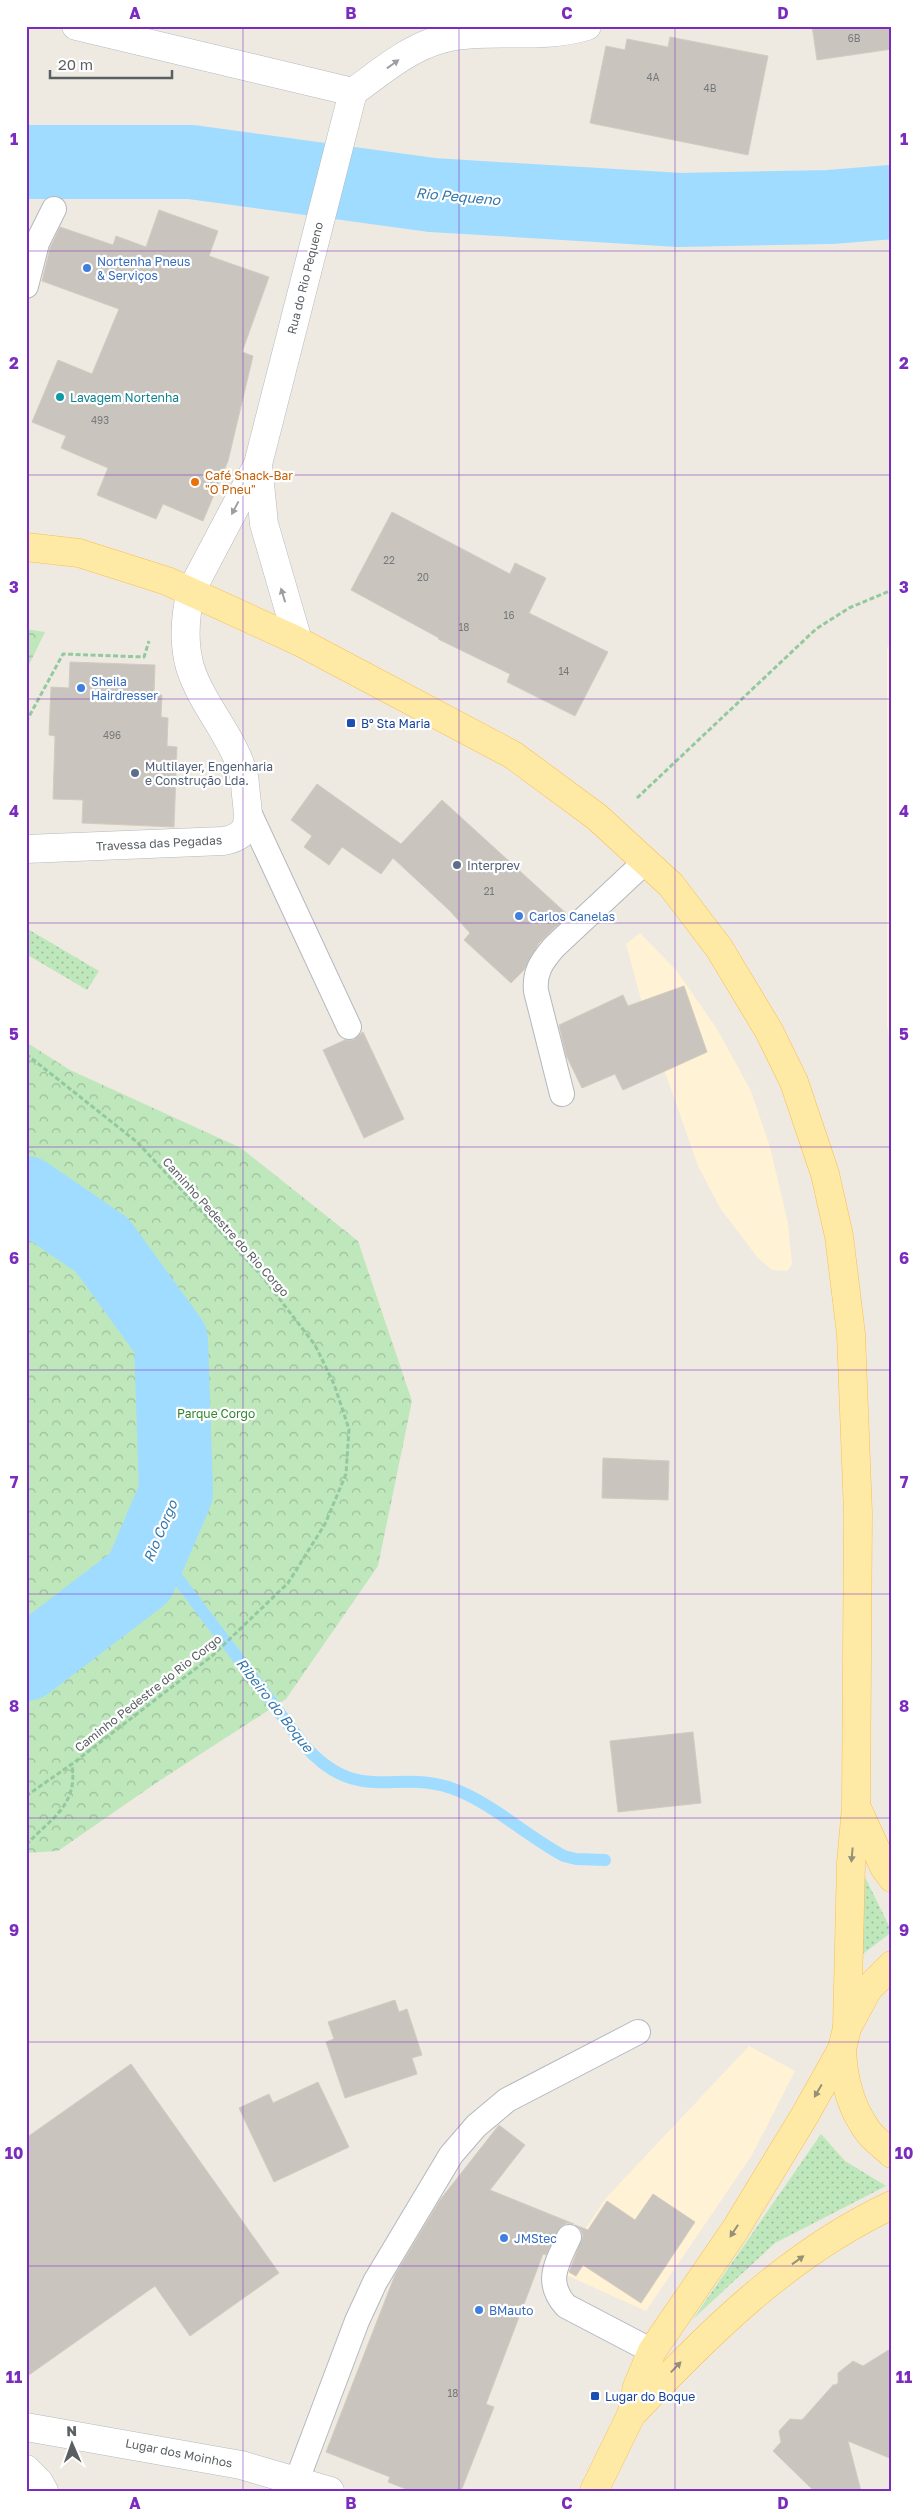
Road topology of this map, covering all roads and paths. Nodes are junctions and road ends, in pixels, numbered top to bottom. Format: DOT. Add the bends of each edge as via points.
graph roads {
  1 [pos="76,26"];
  2 [pos="587,26"];
  3 [pos="353,92"];
  4 [pos="54,209"];
  5 [pos="26,286"];
  6 [pos="258,464"];
  7 [pos="26,547"];
  8 [pos="892,590"];
  9 [pos="191,591"];
  10 [pos="298,641"];
  11 [pos="144,657"];
  12 [pos="26,722"];
  13 [pos="638,798"];
  14 [pos="248,810"];
  15 [pos="26,849"];
  16 [pos="646,861"];
  17 [pos="349,1027"];
  18 [pos="26,1054"];
  19 [pos="562,1094"];
  20 [pos="72,1764"];
  21 [pos="26,1796"];
  22 [pos="856,1806"];
  23 [pos="26,1845"];
  24 [pos="892,1878"];
  25 [pos="892,1966"];
  26 [pos="638,2032"];
  27 [pos="845,2038"];
  28 [pos="892,2154"];
  29 [pos="892,2206"];
  30 [pos="569,2237"];
  31 [pos="652,2351"];
  32 [pos="631,2415"];
  33 [pos="26,2426"];
  34 [pos="26,2469"];
  35 [pos="297,2480"];
  36 [pos="44,2491"];
  37 [pos="330,2491"];
  38 [pos="594,2491"];
  1 -- 3 [label="street"];
  3 -- 2 [label="street, one-way" via="405,55 439,40 469,36 544,35"];
  3 -- 6 [label="street, Rua do Rio Pequeno"];
  4 -- 5 [label="lane" via="36,242"];
  6 -- 9 [label="street, Travessa das Pegadas, one-way"];
  10 -- 6 [label="street, one-way" via="264,524"];
  7 -- 9 [label="main road" via="103,559"];
  8 -- 13 [label="path" via="849,608 816,629"];
  9 -- 10 [label="main road"];
  9 -- 14 [label="street, Travessa das Pegadas" via="186,626 189,664 242,768"];
  10 -- 16 [label="main road" via="513,755 598,817"];
  11 -- 12 [label="path" via="63,654"];
  14 -- 15 [label="street, Travessa das Pegadas" via="247,826 233,839"];
  14 -- 17 [label="lane"];
  16 -- 19 [label="lane" via="554,947 536,975 536,991"];
  16 -- 22 [label="main road" via="671,885 720,948 769,1031 794,1082 817,1144 833,1204 844,1268 854,1370 858,1513"];
  18 -- 20 [label="path, Caminho Pedestre do Rio Corgo" via="129,1135 261,1275 314,1345 334,1384 349,1429 346,1474 325,1524 288,1583 212,1656"];
  20 -- 21 [label="path, Caminho Pedestre do Rio Corgo"];
  20 -- 23 [label="path" via="74,1778 69,1800"];
  22 -- 24 [label="main road"];
  22 -- 27 [label="main road, one-way"];
  25 -- 27 [label="main road" via="868,1988"];
  26 -- 35 [label="lane" via="507,2100 476,2126 451,2155 375,2282"];
  27 -- 28 [label="main road" via="843,2070 850,2098 867,2130"];
  27 -- 31 [label="main road, one-way" via="805,2115 735,2230"];
  32 -- 29 [label="main road, one-way" via="690,2353 787,2267 840,2232"];
  30 -- 31 [label="lane" via="557,2262 553,2281 557,2296 566,2306"];
  31 -- 32 [label="main road" via="637,2387"];
  32 -- 38 [label="main road"];
  33 -- 35 [label="street, Lugar dos Moinhos" via="241,2465"];
  34 -- 36 [label="street" via="40,2482"];
  35 -- 37 [label="street, Lugar dos Moinhos"];
}
